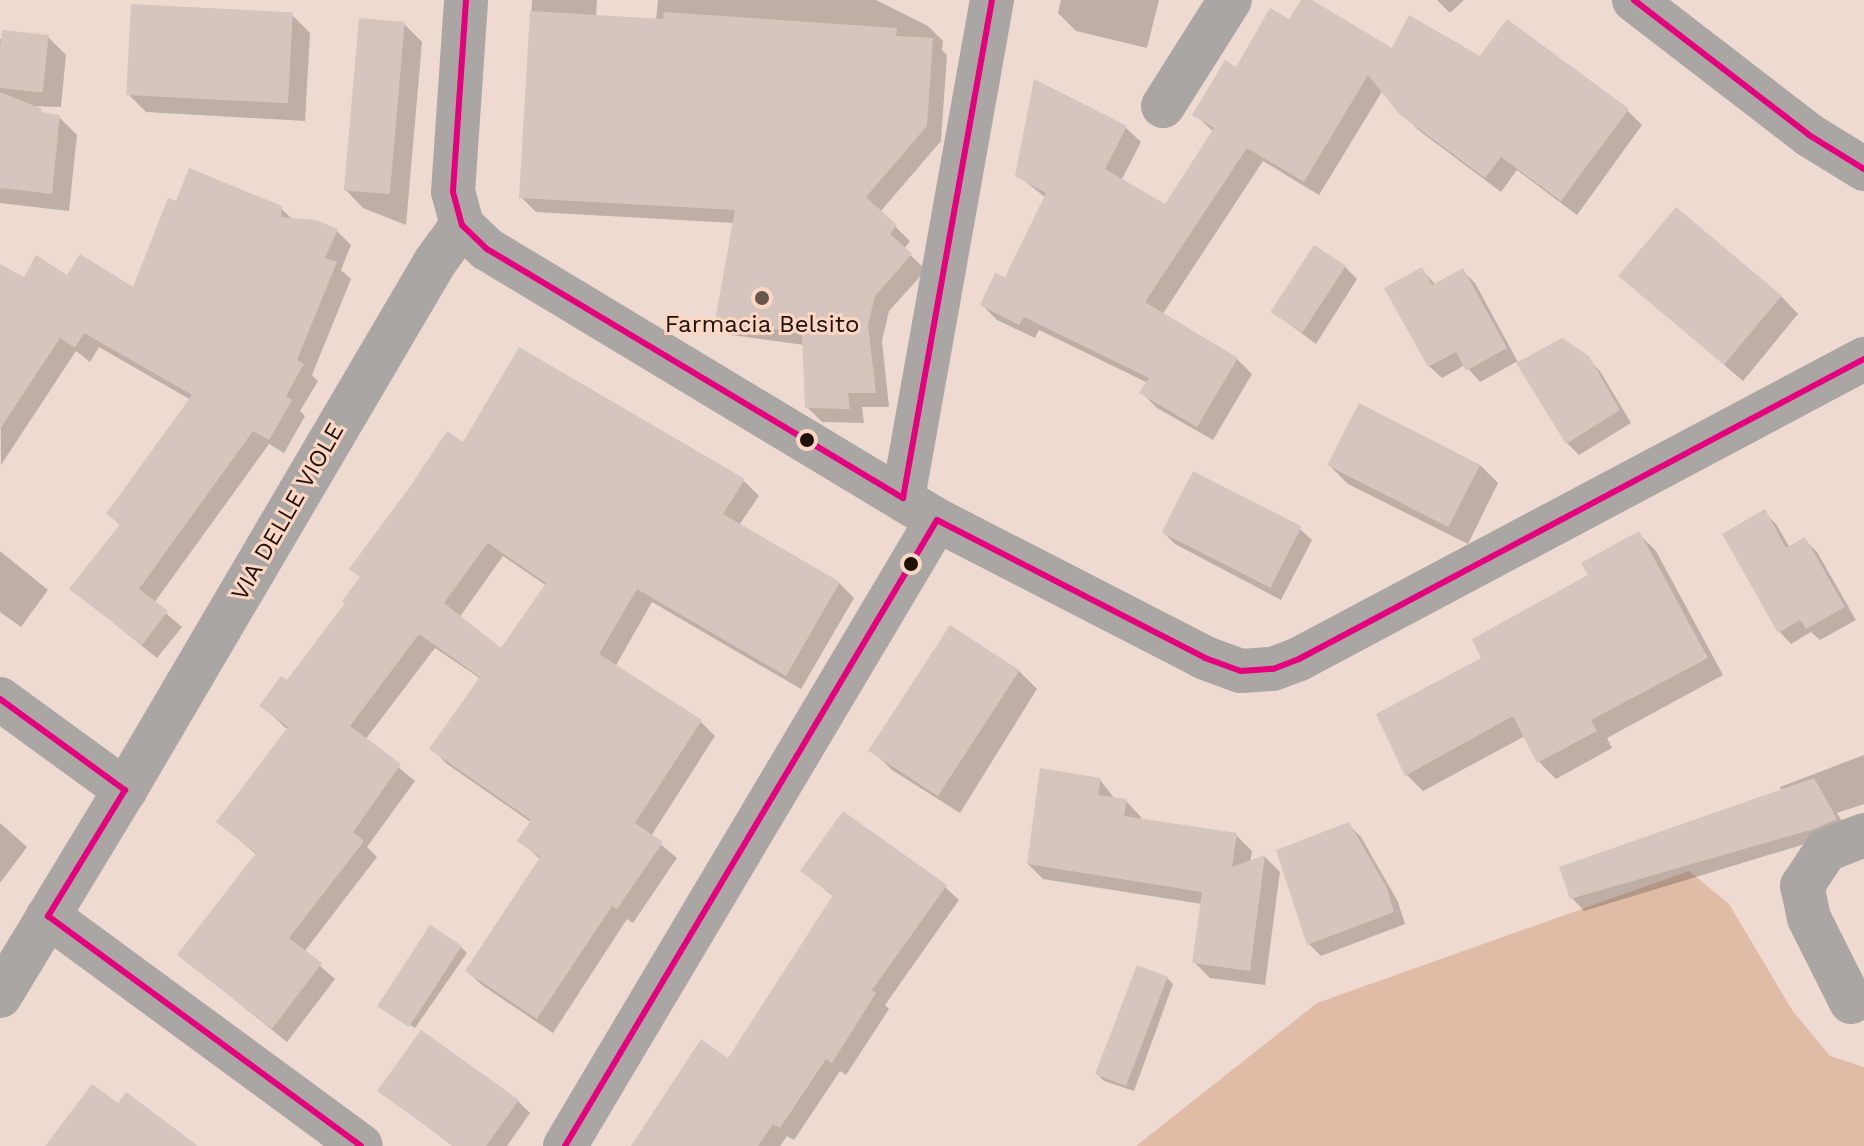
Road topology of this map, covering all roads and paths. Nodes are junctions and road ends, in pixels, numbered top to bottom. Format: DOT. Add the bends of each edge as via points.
graph roads {
  1 [pos="466,0"];
  2 [pos="992,0"];
  3 [pos="1230,0"];
  4 [pos="1634,0"];
  5 [pos="1163,106"];
  6 [pos="1864,169"];
  7 [pos="462,225"];
  8 [pos="1864,359"];
  9 [pos="920,509"];
  10 [pos="0,699"];
  11 [pos="125,790"];
  12 [pos="1864,835"];
  13 [pos="48,916"];
  14 [pos="0,996"];
  15 [pos="1851,1002"];
  16 [pos="361,1146"];
  17 [pos="565,1146"];
  1 -- 7 [label="street" via="453,192"];
  2 -- 9 [label="street"];
  3 -- 5 [label="street"];
  4 -- 6 [label="street" via="1809,135"];
  7 -- 9 [label="street" via="487,249"];
  7 -- 11 [label="street, VIA DELLE VIOLE" via="435,262"];
  8 -- 9 [label="street" via="1273,669 1241,671 1205,658"];
  9 -- 17 [label="street"];
  10 -- 11 [label="street"];
  11 -- 13 [label="street, VIA DELLE VIOLE"];
  12 -- 15 [label="street" via="1826,850 1802,886 1809,918"];
  13 -- 14 [label="street, VIA DELLE VIOLE"];
  13 -- 16 [label="street"];
}
